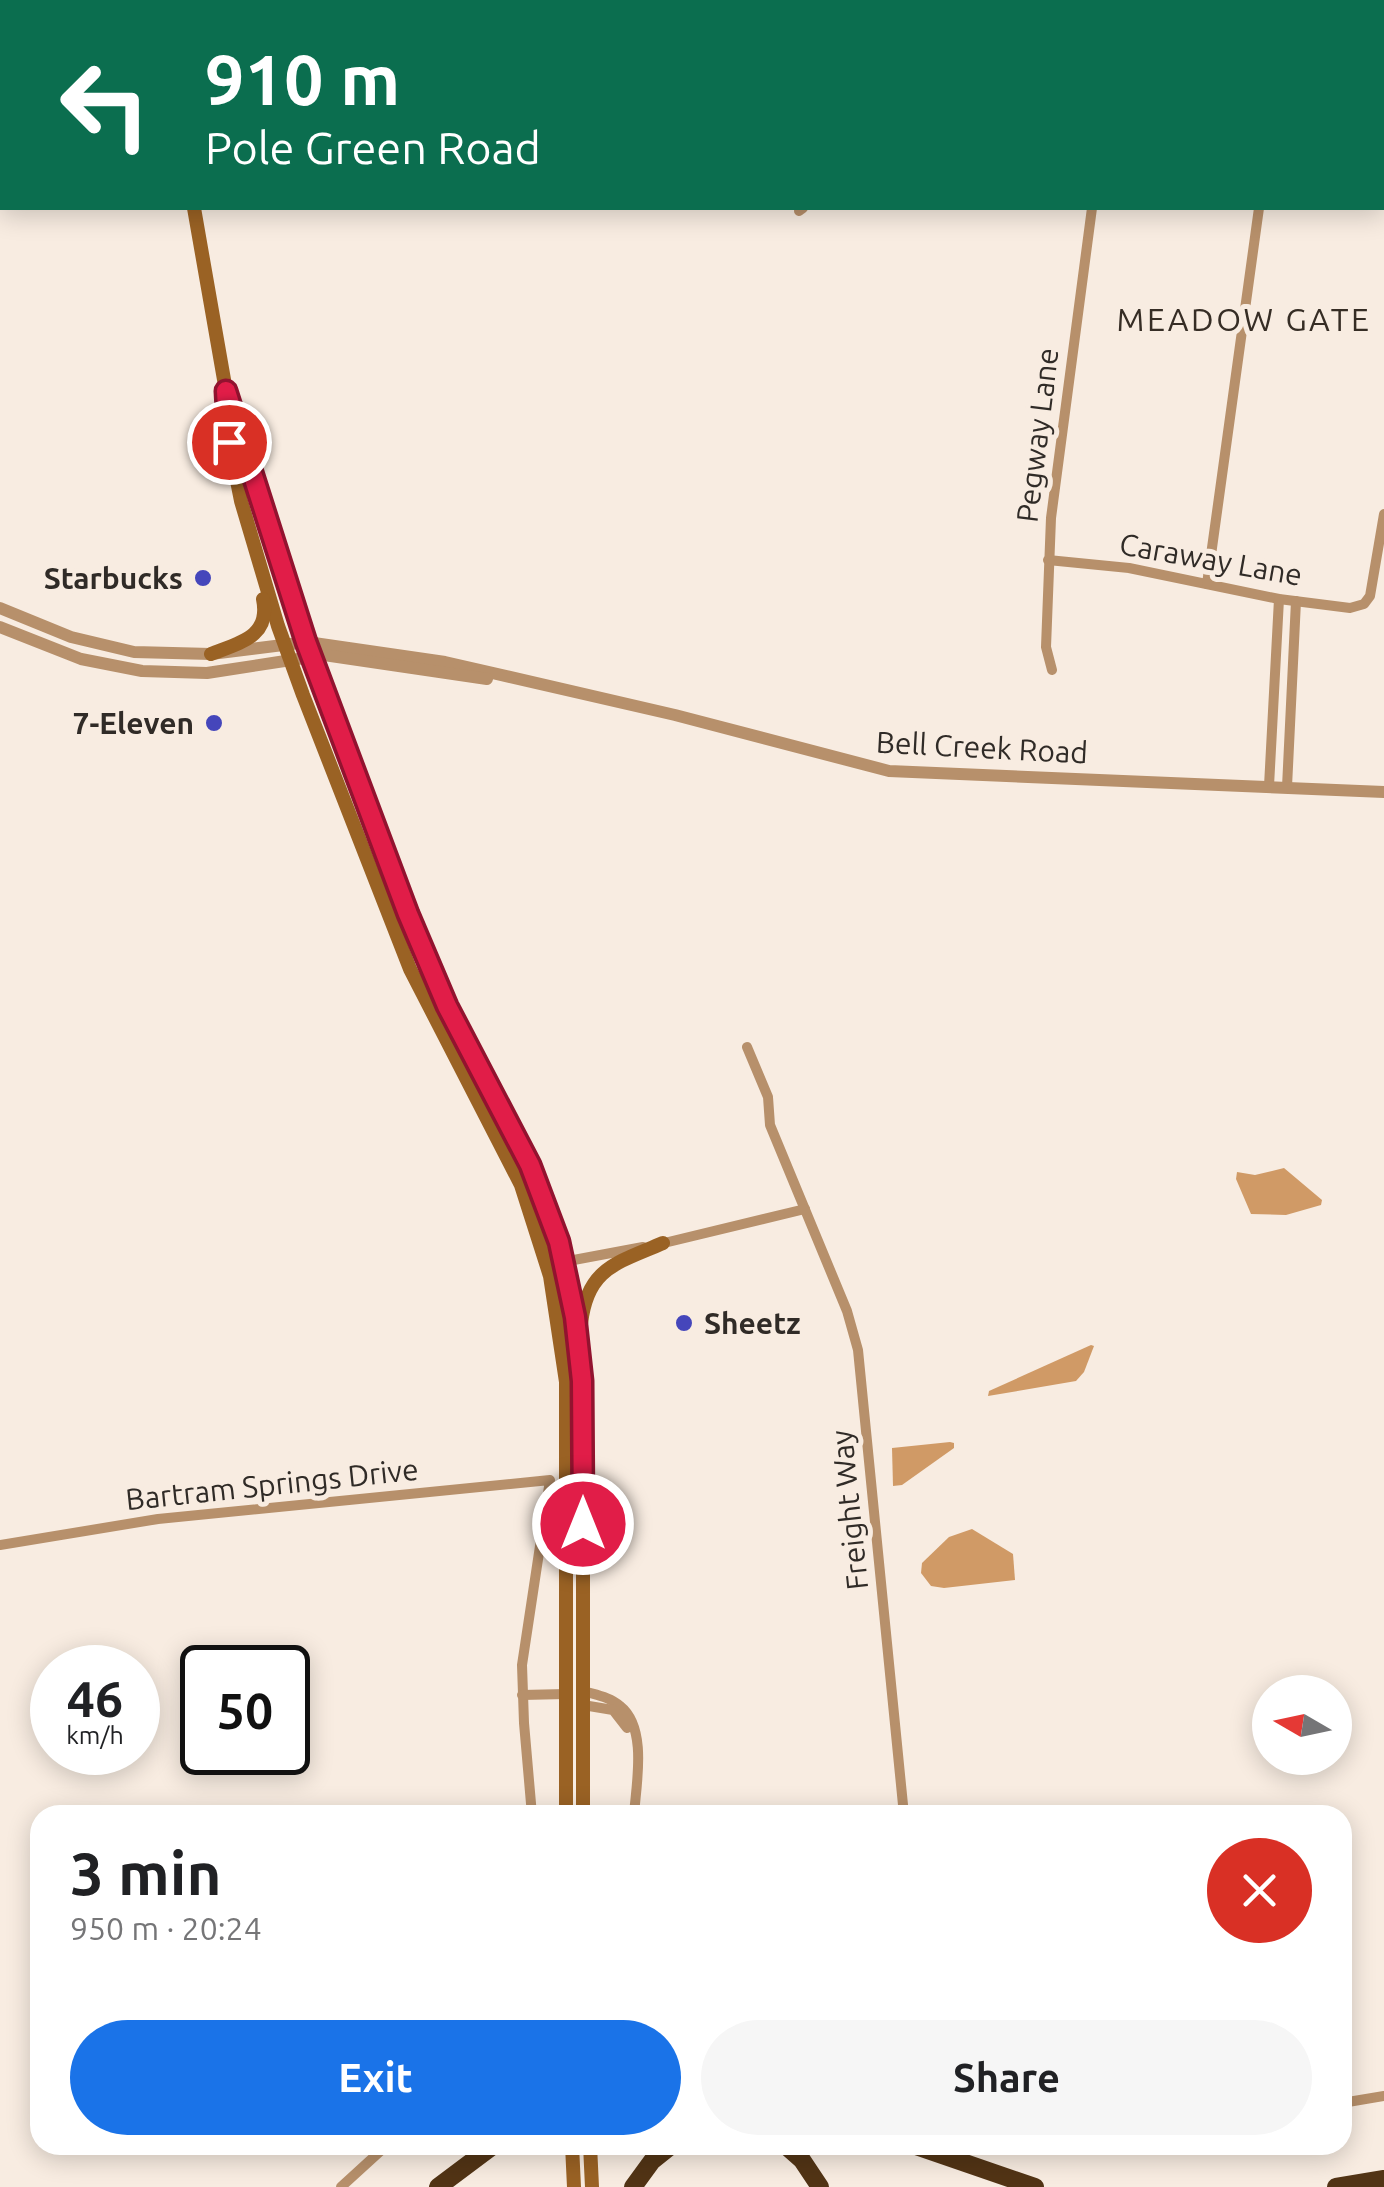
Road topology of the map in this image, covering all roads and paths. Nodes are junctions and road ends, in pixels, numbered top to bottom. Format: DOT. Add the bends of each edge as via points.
graph roads {
  1 [pos="194,210"];
  2 [pos="1092,210"];
  3 [pos="1259,210"];
  4 [pos="226,391"];
  5 [pos="241,502"];
  6 [pos="1384,514"];
  7 [pos="1048,560"];
  8 [pos="1207,584"];
  9 [pos="1279,599"];
  10 [pos="1296,601"];
  11 [pos="0,608"];
  12 [pos="0,627"];
  13 [pos="284,643"];
  14 [pos="309,649"];
  15 [pos="211,654"];
  16 [pos="291,660"];
  17 [pos="1052,670"];
  18 [pos="1270,786"];
  19 [pos="1286,787"];
  20 [pos="1384,792"];
  21 [pos="748,1047"];
  22 [pos="805,1209"];
  23 [pos="663,1243"];
  24 [pos="564,1262"];
  25 [pos="547,1266"];
  26 [pos="580,1350"];
  27 [pos="0,1545"];
  28 [pos="583,1611"];
  29 [pos="566,1694"];
  30 [pos="522,1695"];
  31 [pos="583,1704"];
  32 [pos="531,1805"];
  33 [pos="566,1805"];
  34 [pos="583,1805"];
  35 [pos="632,1805"];
  36 [pos="903,1805"];
  37 [pos="1384,2096"];
  38 [pos="1352,2101"];
  39 [pos="376,2155"];
  40 [pos="481,2155"];
  41 [pos="572,2155"];
  42 [pos="590,2155"];
  43 [pos="660,2155"];
  44 [pos="796,2155"];
  45 [pos="942,2155"];
  46 [pos="1384,2179"];
  47 [pos="341,2187"];
  48 [pos="438,2187"];
  49 [pos="574,2187"];
  50 [pos="592,2187"];
  51 [pos="633,2187"];
  52 [pos="820,2187"];
  53 [pos="1035,2187"];
  54 [pos="1336,2187"];
  1 -- 4 [label="main road"];
  2 -- 7 [label="street, Pegway Lane"];
  3 -- 8 [label="street"];
  4 -- 5 [label="main road"];
  4 -- 14 [label="main road"];
  5 -- 13 [label="main road"];
  5 -- 15 [label="main road" via="264,619 253,637"];
  6 -- 10 [label="street, Caraway Lane" via="1364,604"];
  7 -- 8 [label="street, Caraway Lane"];
  7 -- 17 [label="street, Pegway Lane" via="1046,647"];
  8 -- 9 [label="street, Caraway Lane"];
  9 -- 10 [label="street, Caraway Lane"];
  9 -- 18 [label="street"];
  10 -- 19 [label="street"];
  11 -- 15 [label="street, Bell Creek Road" via="118,649"];
  12 -- 16 [label="street, Bell Creek Road" via="81,659 142,671 207,673"];
  13 -- 14 [label="street, Bell Creek Road"];
  13 -- 15 [label="street, Bell Creek Road"];
  13 -- 16 [label="main road"];
  14 -- 16 [label="street, Bell Creek Road"];
  14 -- 18 [label="street, Bell Creek Road" via="528,682 888,771"];
  14 -- 24 [label="main road" via="428,962 530,1165"];
  16 -- 25 [label="main road" via="395,932 514,1170"];
  18 -- 19 [label="street, Bell Creek Road"];
  19 -- 20 [label="street, Bell Creek Road"];
  21 -- 22 [label="street, Freight Way" via="768,1097 770,1125"];
  22 -- 23 [label="street"];
  22 -- 36 [label="street, Freight Way" via="858,1350"];
  23 -- 24 [label="street"];
  23 -- 26 [label="main road" via="613,1264 594,1281 584,1305"];
  24 -- 25 [label="street"];
  24 -- 26 [label="main road"];
  25 -- 29 [label="main road" via="566,1382"];
  26 -- 28 [label="main road"];
  27 -- 30 [label="street, Bartram Springs Drive" via="158,1519 550,1480"];
  28 -- 29 [label="main road" via="574,1684"];
  28 -- 31 [label="main road"];
  29 -- 30 [label="street"];
  29 -- 31 [label="main road"];
  29 -- 33 [label="main road"];
  30 -- 32 [label="street"];
  31 -- 34 [label="main road"];
  31 -- 35 [label="street" via="613,1710 628,1728"];
  37 -- 38 [label="street"];
  39 -- 47 [label="street"];
  40 -- 48 [label="highway"];
  41 -- 49 [label="main road"];
  42 -- 50 [label="main road"];
  43 -- 51 [label="highway"];
  44 -- 52 [label="highway"];
  45 -- 53 [label="highway"];
  46 -- 54 [label="highway"];
}
